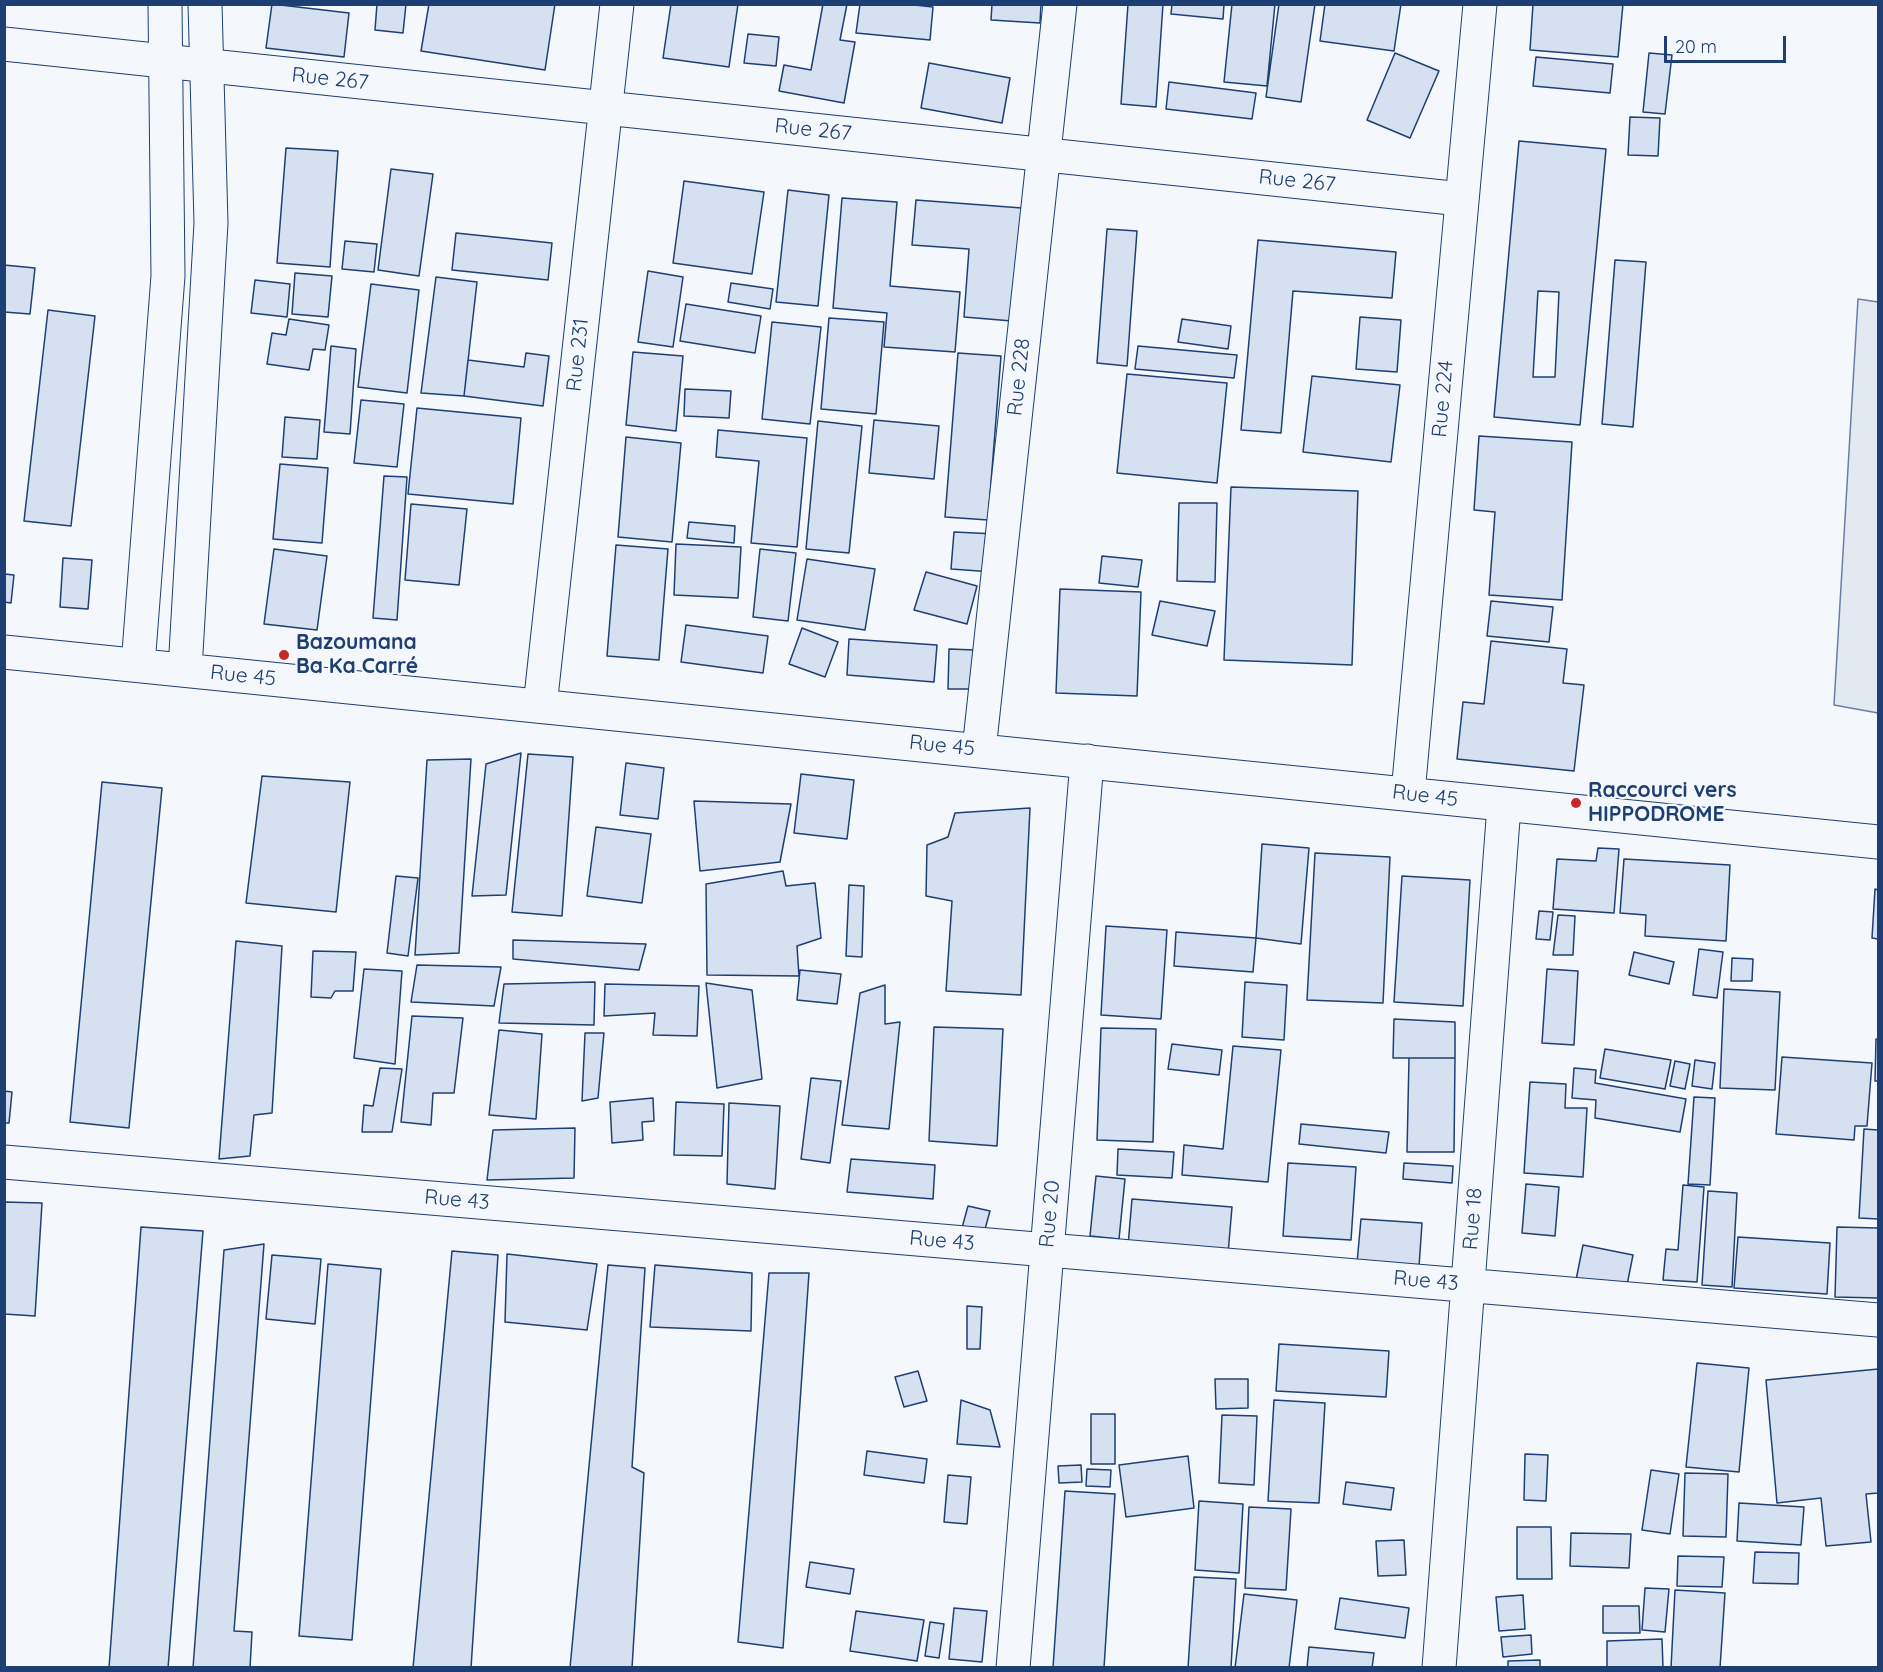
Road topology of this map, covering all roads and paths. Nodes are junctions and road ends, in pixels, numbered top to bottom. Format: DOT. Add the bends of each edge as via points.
graph roads {
  1 [pos="165,4"];
  2 [pos="205,4"];
  3 [pos="617,4"];
  4 [pos="1060,4"];
  5 [pos="1480,4"];
  6 [pos="4,44"];
  7 [pos="165,62"];
  8 [pos="205,66"];
  9 [pos="605,109"];
  10 [pos="1044,154"];
  11 [pos="1461,199"];
  12 [pos="4,652"];
  13 [pos="138,665"];
  14 [pos="185,670"];
  15 [pos="540,706"];
  16 [pos="979,750"];
  17 [pos="1087,761"];
  18 [pos="1408,794"];
  19 [pos="1504,806"];
  20 [pos="1878,842"];
  21 [pos="4,1162"];
  22 [pos="1047,1250"];
  23 [pos="1468,1285"];
  24 [pos="1878,1320"];
  25 [pos="1013,1668"];
  26 [pos="1439,1668"];
  1 -- 7 [label="street"];
  2 -- 8 [label="street"];
  3 -- 9 [label="street, Rue 231"];
  4 -- 10 [label="street, Rue 228"];
  5 -- 11 [label="street, Rue 224"];
  6 -- 7 [label="street, Rue 267"];
  7 -- 8 [label="street, Rue 267"];
  7 -- 13 [label="street" via="168,276"];
  8 -- 9 [label="street, Rue 267"];
  8 -- 14 [label="street" via="211,223"];
  9 -- 10 [label="street, Rue 267"];
  9 -- 15 [label="street, Rue 231"];
  10 -- 11 [label="street, Rue 267"];
  10 -- 16 [label="street, Rue 228"];
  11 -- 18 [label="street, Rue 224"];
  12 -- 13 [label="street, Rue 45"];
  13 -- 14 [label="street, Rue 45"];
  14 -- 15 [label="street, Rue 45"];
  15 -- 16 [label="street, Rue 45"];
  16 -- 17 [label="street, Rue 45"];
  17 -- 18 [label="street, Rue 45"];
  17 -- 22 [label="street, Rue 20"];
  18 -- 19 [label="street, Rue 45"];
  19 -- 20 [label="street, Rue 45"];
  19 -- 23 [label="street, Rue 18"];
  21 -- 22 [label="street, Rue 43"];
  22 -- 23 [label="street, Rue 43"];
  22 -- 25 [label="street, Rue 20"];
  23 -- 24 [label="street, Rue 43"];
  23 -- 26 [label="street, Rue 18"];
}
